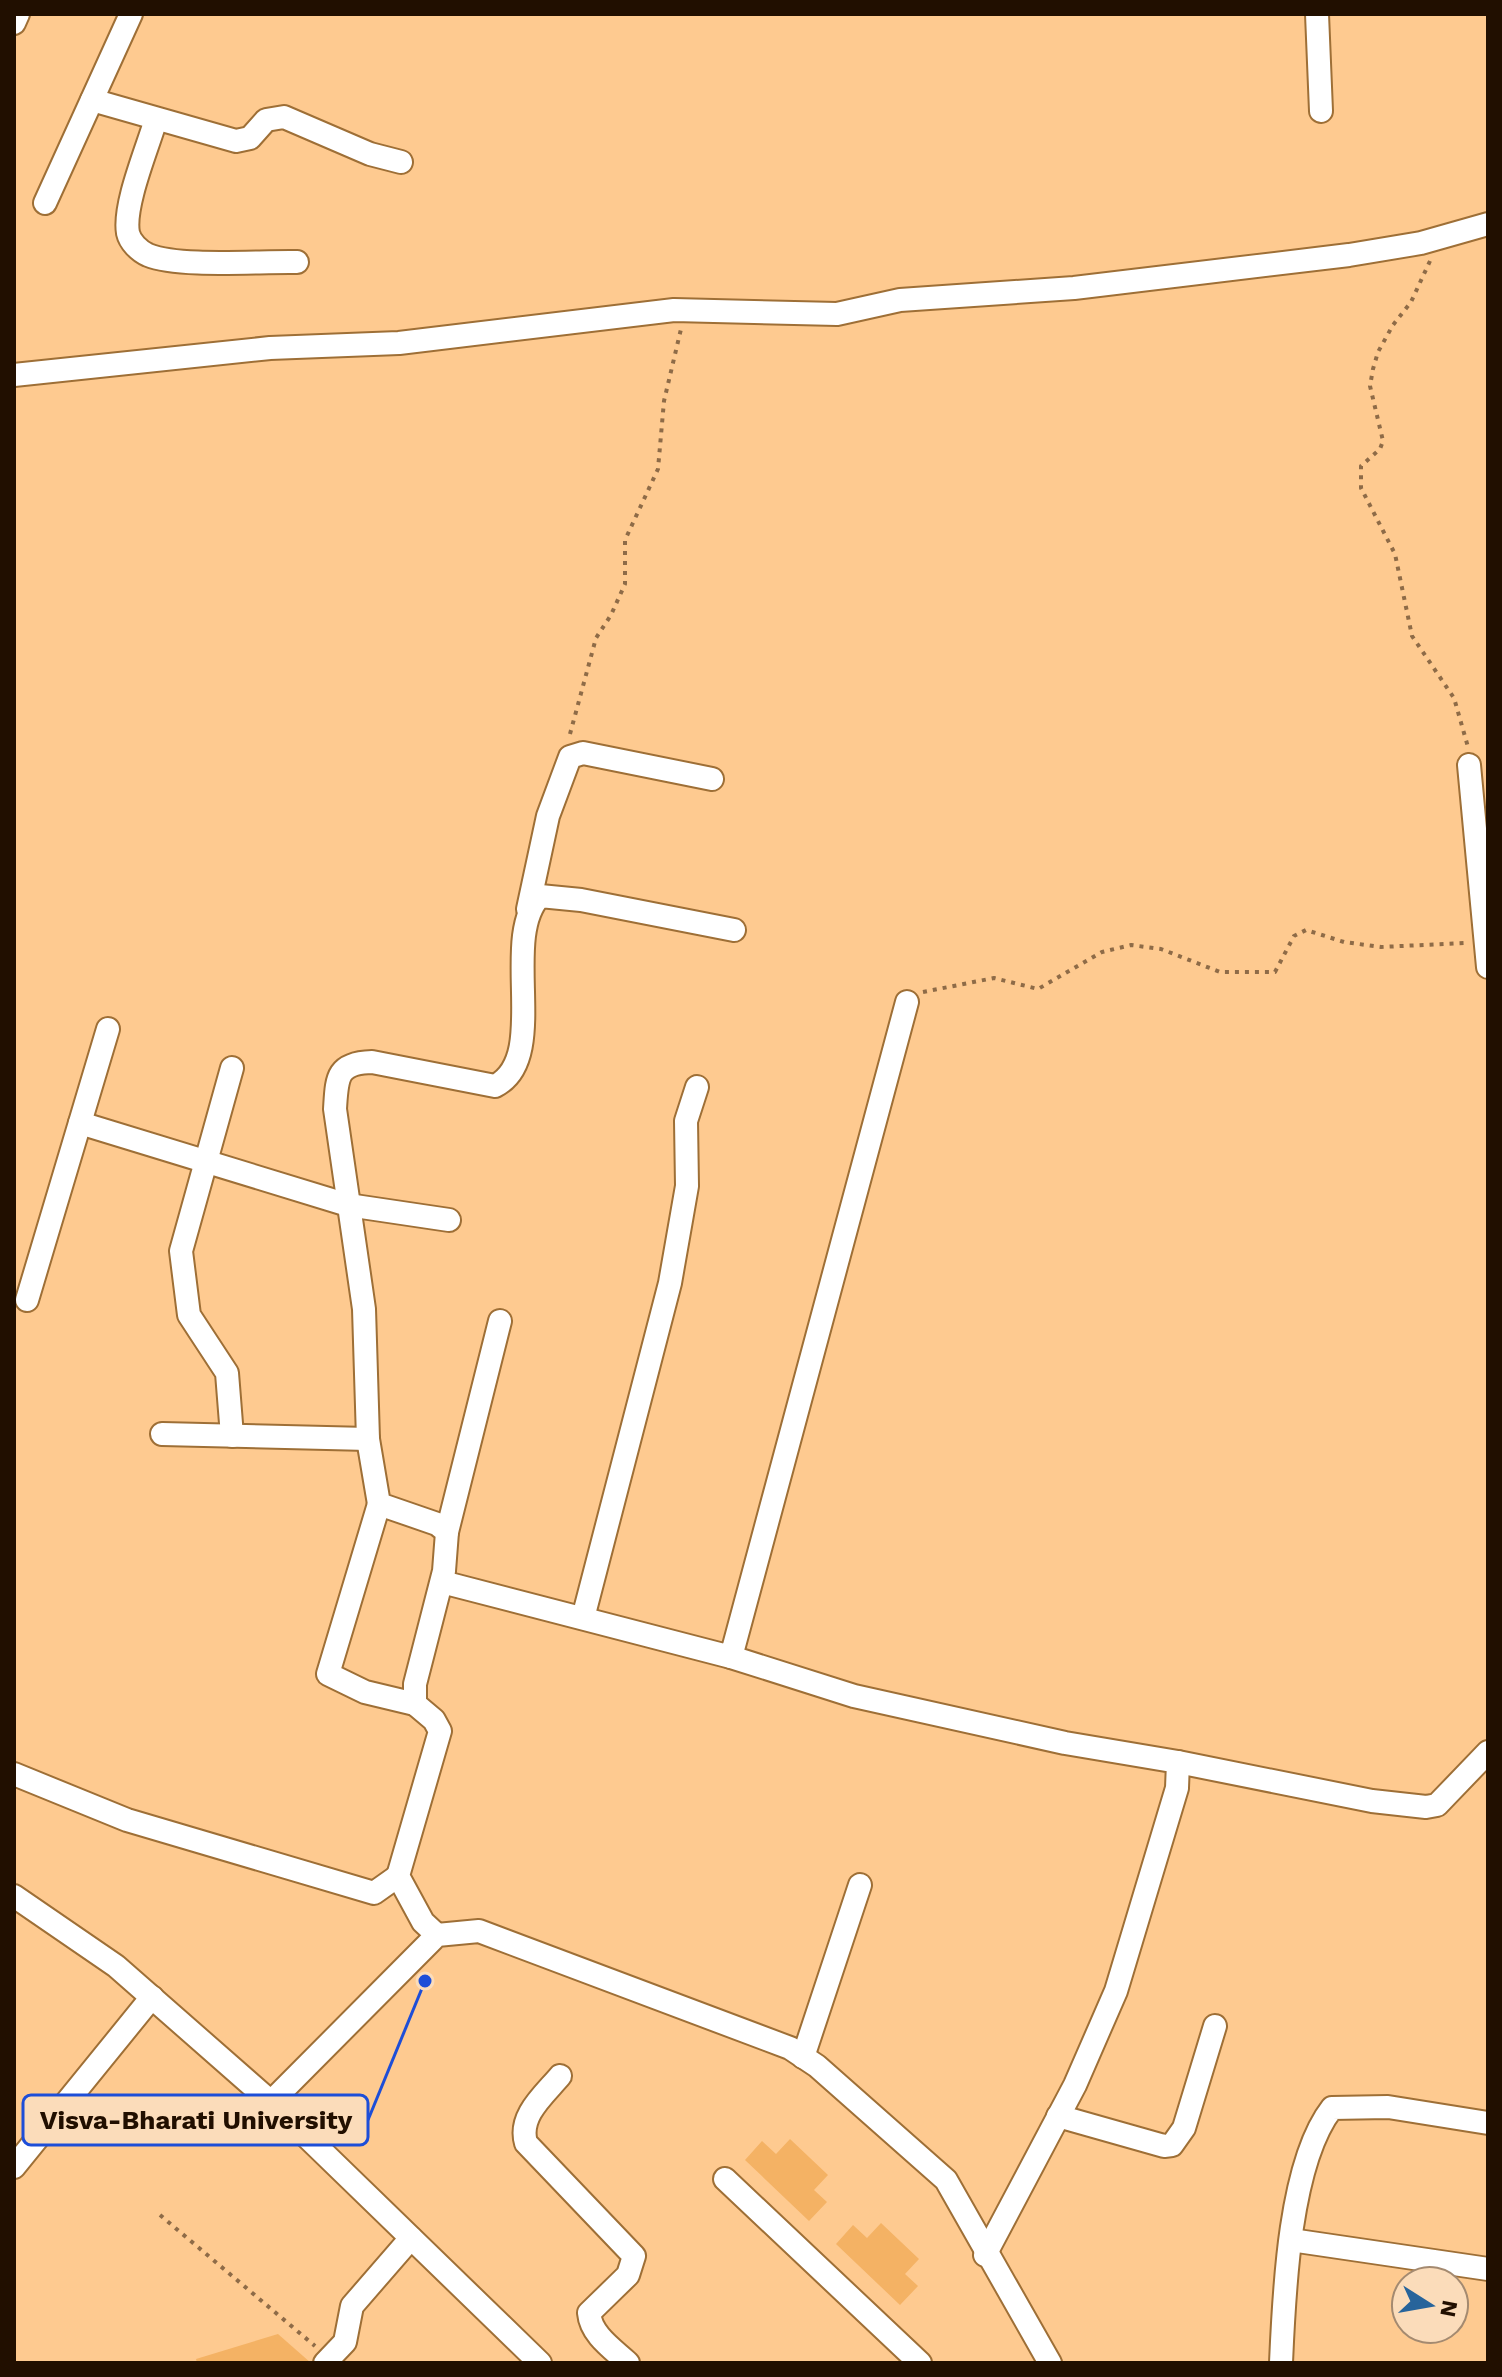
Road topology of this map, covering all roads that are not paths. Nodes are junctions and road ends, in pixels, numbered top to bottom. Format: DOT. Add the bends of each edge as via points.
graph roads {
  1 [pos="18,14"];
  2 [pos="131,14"];
  3 [pos="1317,14"];
  4 [pos="14,23"];
  5 [pos="92,100"];
  6 [pos="1321,111"];
  7 [pos="156,119"];
  8 [pos="401,162"];
  9 [pos="45,203"];
  10 [pos="1488,224"];
  11 [pos="297,262"];
  12 [pos="14,375"];
  13 [pos="1469,765"];
  14 [pos="712,779"];
  15 [pos="528,909"];
  16 [pos="734,930"];
  17 [pos="1487,934"];
  18 [pos="1488,967"];
  19 [pos="907,1002"];
  20 [pos="108,1029"];
  21 [pos="232,1068"];
  22 [pos="697,1087"];
  23 [pos="80,1123"];
  24 [pos="205,1159"];
  25 [pos="348,1205"];
  26 [pos="449,1220"];
  27 [pos="27,1300"];
  28 [pos="500,1321"];
  29 [pos="162,1434"];
  30 [pos="232,1436"];
  31 [pos="368,1439"];
  32 [pos="379,1504"];
  33 [pos="447,1532"];
  34 [pos="442,1582"];
  35 [pos="583,1618"];
  36 [pos="731,1657"];
  37 [pos="415,1704"];
  38 [pos="1488,1752"];
  39 [pos="1178,1762"];
  40 [pos="14,1774"];
  41 [pos="398,1876"];
  42 [pos="860,1885"];
  43 [pos="14,1896"];
  44 [pos="437,1935"];
  45 [pos="152,1997"];
  46 [pos="1215,2026"];
  47 [pos="803,2057"];
  48 [pos="560,2076"];
  49 [pos="271,2102"];
  50 [pos="1058,2116"];
  51 [pos="1488,2123"];
  52 [pos="14,2167"];
  53 [pos="725,2179"];
  54 [pos="411,2238"];
  55 [pos="1291,2240"];
  56 [pos="985,2255"];
  57 [pos="1488,2269"];
  58 [pos="327,2361"];
  59 [pos="540,2363"];
  60 [pos="628,2363"];
  61 [pos="920,2363"];
  62 [pos="1050,2363"];
  63 [pos="1281,2363"];
  1 -- 4 [label="street"];
  2 -- 5 [label="street"];
  3 -- 6 [label="street"];
  5 -- 7 [label="street"];
  5 -- 9 [label="street"];
  7 -- 8 [label="street" via="243,141 266,120 284,117"];
  7 -- 11 [label="street" via="127,217 134,245 148,255 188,260"];
  10 -- 12 [label="street" via="1349,255 1074,288 900,300 837,314 686,311 399,343 270,348"];
  13 -- 17 [label="street"];
  14 -- 15 [label="street" via="583,753 570,757 548,816"];
  15 -- 16 [label="street" via="540,896 554,896"];
  15 -- 25 [label="street" via="518,1059 509,1079 495,1086 372,1062 342,1070 335,1109"];
  17 -- 18 [label="street"];
  19 -- 36 [label="street"];
  20 -- 23 [label="street"];
  21 -- 24 [label="street"];
  22 -- 35 [label="street" via="686,1121 687,1186 670,1283"];
  23 -- 24 [label="street"];
  23 -- 27 [label="street"];
  24 -- 25 [label="street"];
  24 -- 30 [label="street" via="186,1225 182,1274 189,1315 227,1373"];
  25 -- 26 [label="street"];
  25 -- 31 [label="street" via="364,1309"];
  28 -- 33 [label="street"];
  29 -- 30 [label="street"];
  30 -- 31 [label="street"];
  31 -- 32 [label="street"];
  32 -- 33 [label="street"];
  32 -- 37 [label="street" via="328,1674 365,1692"];
  33 -- 34 [label="street"];
  34 -- 35 [label="street"];
  34 -- 37 [label="street" via="415,1684"];
  35 -- 36 [label="street"];
  36 -- 39 [label="street" via="854,1696"];
  37 -- 41 [label="street" via="440,1731"];
  38 -- 39 [label="street" via="1437,1805 1426,1807"];
  39 -- 50 [label="street" via="1177,1788 1116,1991"];
  40 -- 41 [label="street" via="127,1820 374,1893"];
  41 -- 44 [label="street" via="423,1922"];
  42 -- 47 [label="street"];
  43 -- 45 [label="street"];
  44 -- 47 [label="street" via="479,1931"];
  44 -- 49 [label="street"];
  45 -- 49 [label="street"];
  45 -- 52 [label="street"];
  46 -- 50 [label="street" via="1184,2128 1172,2145"];
  47 -- 56 [label="street" via="946,2180"];
  48 -- 60 [label="street" via="535,2105 523,2134 634,2256 628,2275 589,2313 598,2335"];
  49 -- 54 [label="street"];
  50 -- 56 [label="street"];
  51 -- 55 [label="street" via="1388,2107 1332,2108 1303,2177"];
  53 -- 61 [label="street"];
  54 -- 58 [label="street" via="352,2306 345,2342"];
  54 -- 59 [label="street"];
  55 -- 57 [label="street"];
  55 -- 63 [label="street"];
  56 -- 62 [label="street"];
}
